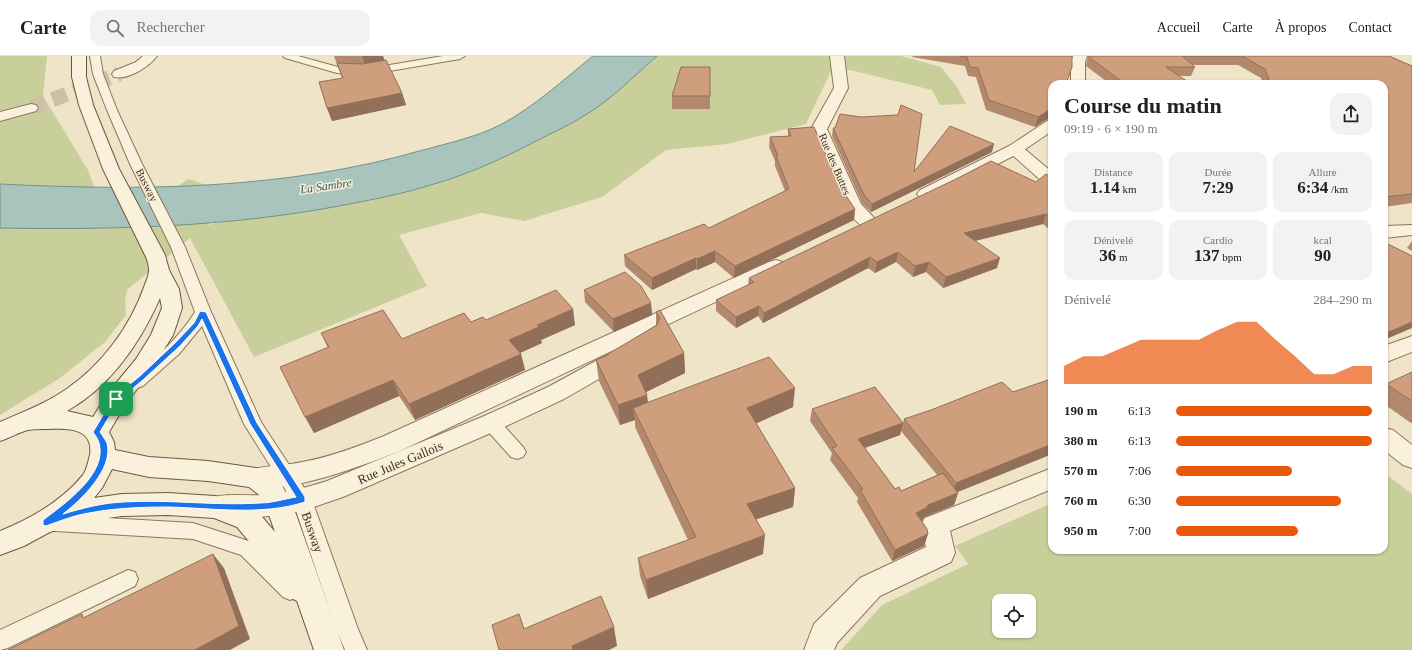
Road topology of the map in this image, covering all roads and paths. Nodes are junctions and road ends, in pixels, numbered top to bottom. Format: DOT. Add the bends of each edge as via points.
graph roads {
  1 [pos="79,56"];
  2 [pos="95,56"];
  3 [pos="150,56"];
  4 [pos="288,56"];
  5 [pos="460,56"];
  6 [pos="837,56"];
  7 [pos="1080,56"];
  8 [pos="119,74"];
  9 [pos="1078,80"];
  10 [pos="32,108"];
  11 [pos="0,117"];
  12 [pos="1048,127"];
  13 [pos="1015,150"];
  14 [pos="1048,178"];
  15 [pos="911,201"];
  16 [pos="869,221"];
  17 [pos="1412,230"];
  18 [pos="1388,240"];
  19 [pos="793,258"];
  20 [pos="157,263"];
  21 [pos="721,293"];
  22 [pos="203,312"];
  23 [pos="631,335"];
  24 [pos="1412,342"];
  25 [pos="1388,353"];
  26 [pos="116,399"];
  27 [pos="28,420"];
  28 [pos="490,423"];
  29 [pos="0,432"];
  30 [pos="97,432"];
  31 [pos="1388,440"];
  32 [pos="517,452"];
  33 [pos="103,457"];
  34 [pos="1412,458"];
  35 [pos="287,475"];
  36 [pos="256,478"];
  37 [pos="1048,480"];
  38 [pos="291,502"];
  39 [pos="215,507"];
  40 [pos="46,522"];
  41 [pos="0,543"];
  42 [pos="128,579"];
  43 [pos="317,617"];
  44 [pos="0,641"];
  45 [pos="329,650"];
  46 [pos="356,650"];
  47 [pos="819,650"];
  1 -- 20 [label="street" via="79,77 86,105 111,169"];
  2 -- 22 [label="lane, Busway" via="98,74 136,164 178,247"];
  3 -- 8 [label="street" via="138,66"];
  4 -- 5 [label="lane" via="337,70 366,72"];
  6 -- 16 [label="street, Rue des Buttes" via="841,88 819,130 853,206"];
  7 -- 9 [label="street"];
  10 -- 11 [label="street"];
  12 -- 13 [label="street"];
  13 -- 14 [label="street"];
  13 -- 15 [label="street"];
  17 -- 18 [label="street"];
  19 -- 21 [label="street, Rue Jules Gallois"];
  20 -- 26 [label="street" via="169,289 172,308 162,335 144,364"];
  20 -- 27 [label="street" via="148,303 133,331 109,363 82,390 65,402"];
  21 -- 23 [label="street, Rue Jules Gallois"];
  21 -- 28 [label="street, Rue Jules Gallois" via="627,353 556,393"];
  22 -- 26 [label="lane" via="178,345"];
  22 -- 35 [label="lane, Busway" via="254,424"];
  23 -- 28 [label="street" via="598,356 491,409 486,416"];
  23 -- 35 [label="street, Rue Jules Gallois" via="393,443 345,461"];
  24 -- 25 [label="street"];
  26 -- 30 [label="street"];
  27 -- 29 [label="street"];
  27 -- 30 [label="street" via="69,420 85,424"];
  28 -- 32 [label="lane"];
  28 -- 38 [label="street, Rue Jules Gallois" via="334,490"];
  30 -- 33 [label="street" via="103,443"];
  31 -- 34 [label="street"];
  33 -- 36 [label="street, Rue Jules Gallois" via="149,467 208,471"];
  33 -- 40 [label="street" via="98,472 86,488"];
  35 -- 36 [label="street, Rue Jules Gallois"];
  35 -- 38 [label="lane, Busway"];
  36 -- 38 [label="street"];
  37 -- 47 [label="street" via="935,526 941,553 870,587 825,634"];
  38 -- 39 [label="street, Rue Jules Gallois" via="261,506"];
  38 -- 43 [label="street"];
  38 -- 46 [label="lane, Busway"];
  39 -- 40 [label="street, Rue Jules Gallois" via="122,505 88,510"];
  39 -- 43 [label="street" via="247,519 278,555"];
  40 -- 41 [label="street"];
  40 -- 43 [label="lane" via="193,531 248,549"];
  42 -- 44 [label="lane"];
  43 -- 45 [label="street"];
}
